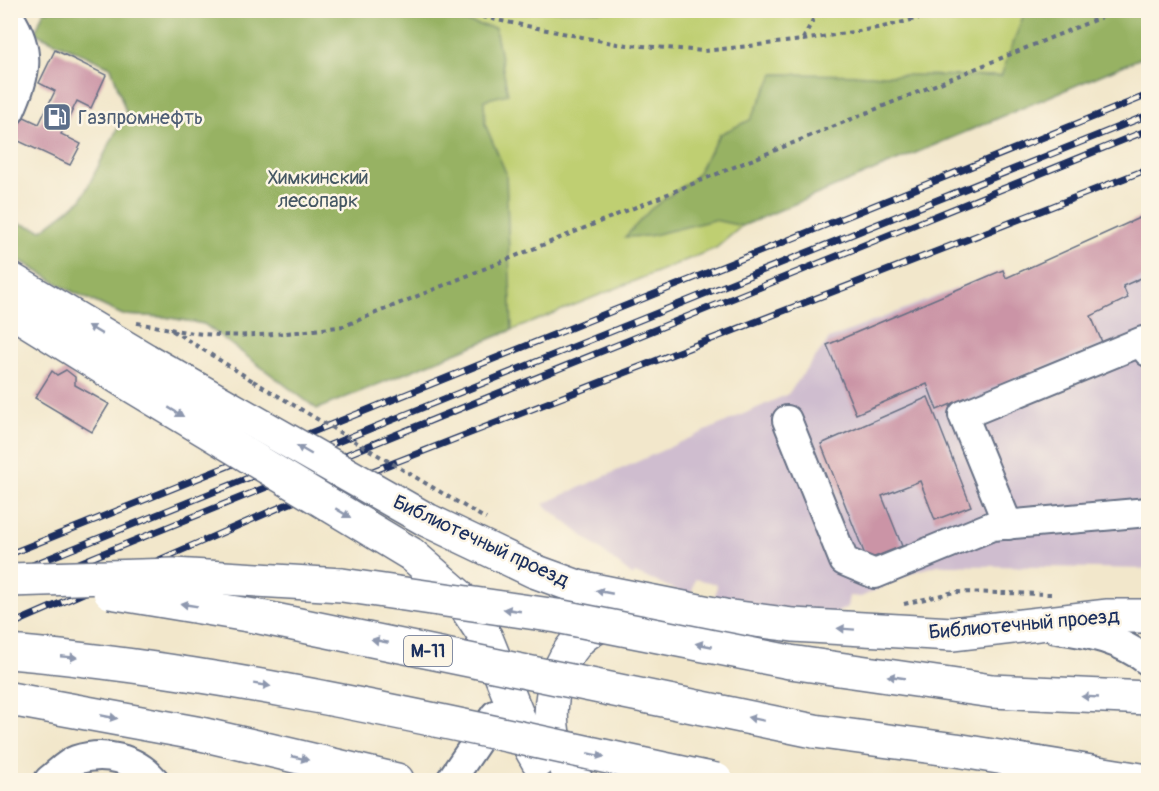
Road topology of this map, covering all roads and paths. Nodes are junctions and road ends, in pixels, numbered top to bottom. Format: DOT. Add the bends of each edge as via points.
graph roads {
  1 [pos="447,10"];
  2 [pos="818,10"];
  3 [pos="952,10"];
  4 [pos="1119,10"];
  5 [pos="10,18"];
  6 [pos="803,40"];
  7 [pos="10,111"];
  8 [pos="10,279"];
  9 [pos="10,310"];
  10 [pos="135,322"];
  11 [pos="170,329"];
  12 [pos="1149,352"];
  13 [pos="136,371"];
  14 [pos="787,420"];
  15 [pos="1149,512"];
  16 [pos="496,524"];
  17 [pos="1008,525"];
  18 [pos="25,581"];
  19 [pos="1057,594"];
  20 [pos="896,606"];
  21 [pos="724,616"];
  22 [pos="1149,616"];
  23 [pos="1030,625"];
  24 [pos="10,652"];
  25 [pos="1149,661"];
  26 [pos="1149,698"];
  27 [pos="10,699"];
  28 [pos="514,706"];
  29 [pos="814,731"];
  30 [pos="50,780"];
  31 [pos="154,780"];
  32 [pos="397,780"];
  33 [pos="451,780"];
  34 [pos="557,780"];
  35 [pos="576,780"];
  36 [pos="716,780"];
  37 [pos="1008,780"];
  38 [pos="1141,780"];
  1 -- 6 [label="path" via="617,44 704,51"];
  2 -- 6 [label="path"];
  3 -- 6 [label="path" via="883,27"];
  4 -- 11 [label="path" via="344,326 200,335"];
  5 -- 7 [label="street" via="22,36 24,79"];
  13 -- 8 [label="main road, Библиотечный проезд, one-way"];
  9 -- 13 [label="main road, Библиотечный проезд"];
  10 -- 11 [label="path"];
  11 -- 16 [label="path, bridge"];
  12 -- 17 [label="street" via="1143,341 963,415"];
  21 -- 13 [label="main road, Библиотечный проезд, one-way, bridge" via="578,587 534,571"];
  13 -- 28 [label="main road, Библиотечный проезд, one-way, bridge" via="411,554 457,594 486,638"];
  14 -- 17 [label="street" via="844,561 875,574 992,526"];
  15 -- 17 [label="street"];
  26 -- 18 [label="main road, one-way, bridge" via="992,691 790,662 557,616 342,585 173,576"];
  29 -- 18 [label="main road, М-11, one-way, bridge" via="260,617"];
  19 -- 20 [label="path" via="954,592"];
  23 -- 21 [label="main road, Библиотечный проезд, one-way" via="952,634 793,625"];
  21 -- 35 [label="main road" via="621,617 596,627 576,642 563,663 554,691 551,722 555,748"];
  22 -- 23 [label="main road, Библиотечный проезд" via="1108,616"];
  23 -- 25 [label="street" via="1100,635 1124,644"];
  24 -- 36 [label="main road, one-way, bridge" via="101,660 270,686"];
  27 -- 32 [label="main road, one-way" via="201,735"];
  28 -- 33 [label="street" via="489,722"];
  28 -- 34 [label="main road, Библиотечный проезд" via="530,747"];
  29 -- 37 [label="main road"];
  29 -- 38 [label="main road"];
  30 -- 31 [label="street" via="75,760 115,756 145,770"];
}
